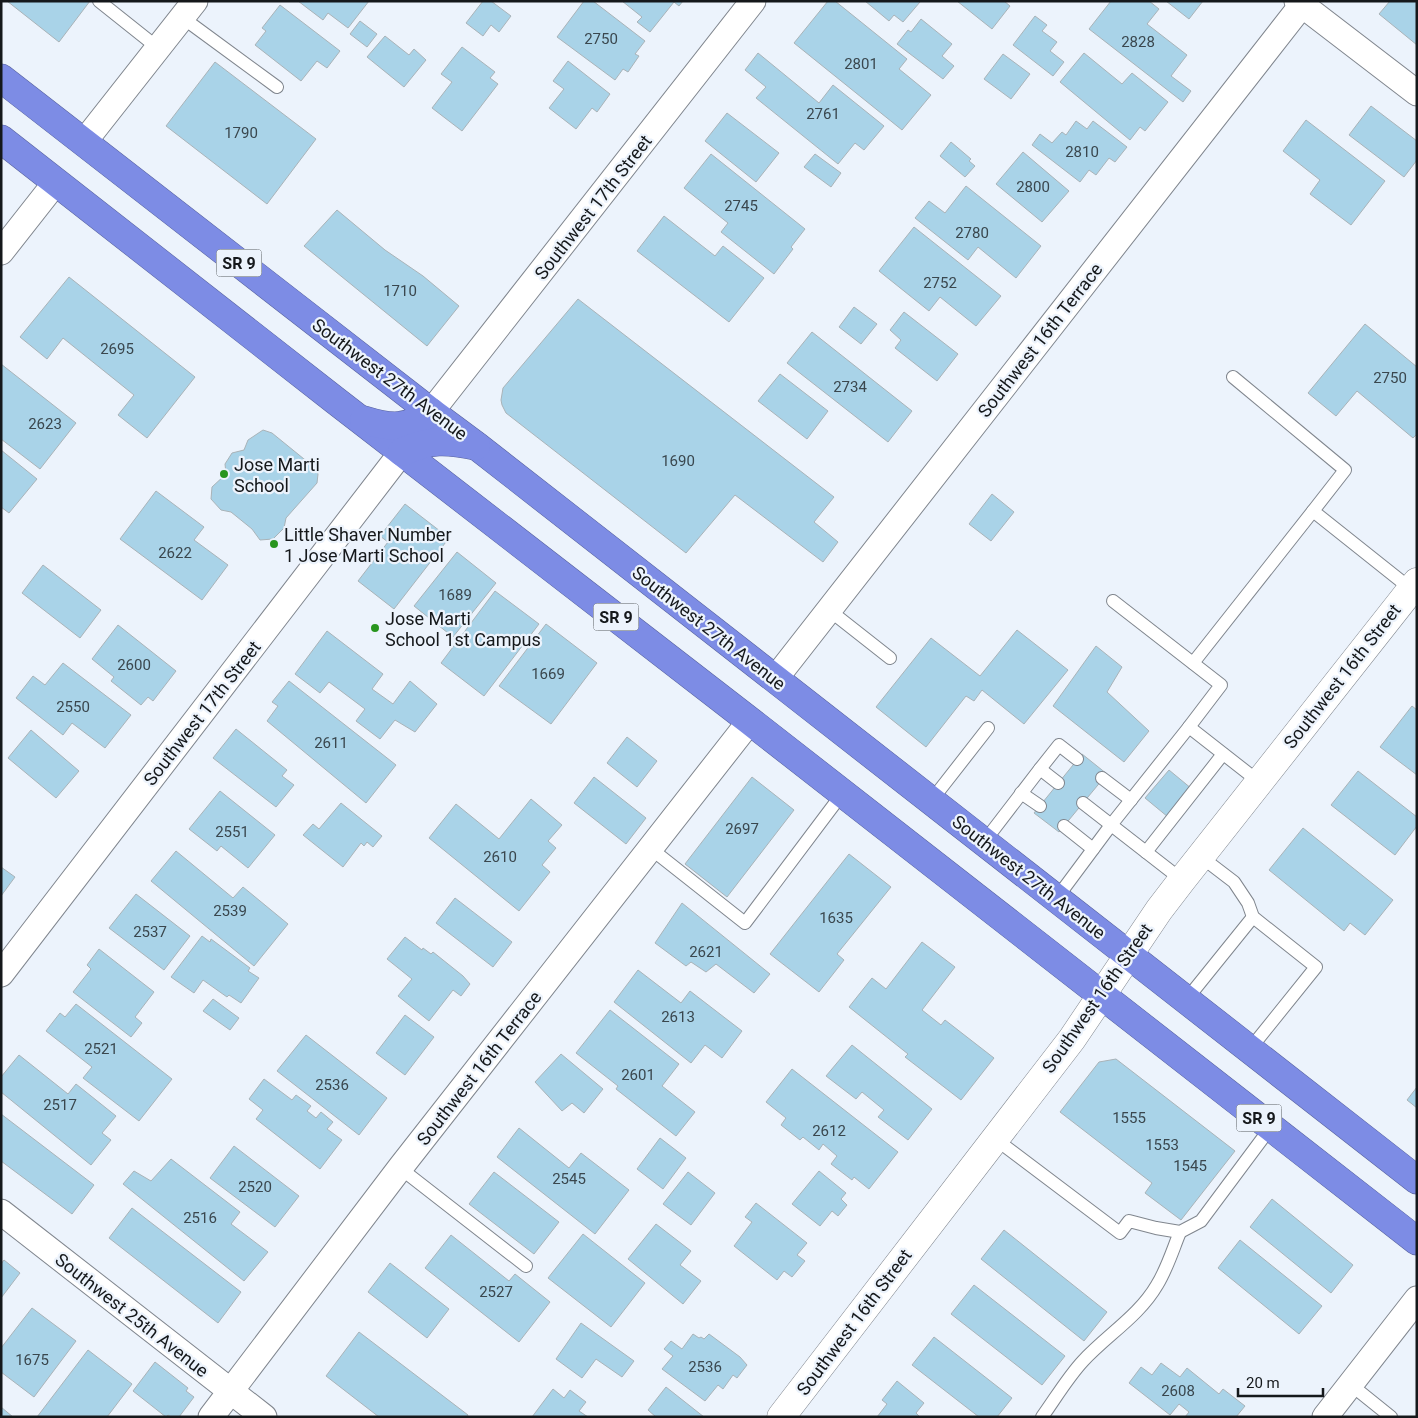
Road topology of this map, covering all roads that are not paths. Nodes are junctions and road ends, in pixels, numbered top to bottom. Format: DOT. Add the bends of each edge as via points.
graph roads {
  1 [pos="99,1"];
  2 [pos="754,1"];
  3 [pos="1301,2"];
  4 [pos="189,10"];
  5 [pos="158,48"];
  6 [pos="1,78"];
  7 [pos="277,87"];
  8 [pos="1417,94"];
  9 [pos="1,139"];
  10 [pos="84,142"];
  11 [pos="56,182"];
  12 [pos="1,252"];
  13 [pos="1232,377"];
  14 [pos="432,412"];
  15 [pos="360,419"];
  16 [pos="478,446"];
  17 [pos="402,452"];
  18 [pos="1313,511"];
  19 [pos="1414,586"];
  20 [pos="1114,601"];
  21 [pos="829,610"];
  22 [pos="890,658"];
  23 [pos="1193,663"];
  24 [pos="775,679"];
  25 [pos="750,721"];
  26 [pos="1188,727"];
  27 [pos="988,728"];
  28 [pos="1223,754"];
  29 [pos="1077,759"];
  30 [pos="1040,769"];
  31 [pos="1102,778"];
  32 [pos="1258,782"];
  33 [pos="1058,783"];
  34 [pos="1021,793"];
  35 [pos="842,794"];
  36 [pos="1131,800"];
  37 [pos="931,801"];
  38 [pos="1083,803"];
  39 [pos="1040,806"];
  40 [pos="1111,825"];
  41 [pos="1064,826"];
  42 [pos="984,842"];
  43 [pos="650,848"];
  44 [pos="1093,849"];
  45 [pos="1146,852"];
  46 [pos="1200,856"];
  47 [pos="1182,880"];
  48 [pos="1056,899"];
  49 [pos="1253,917"];
  50 [pos="1128,955"];
  51 [pos="1,974"];
  52 [pos="1101,996"];
  53 [pos="1186,1000"];
  54 [pos="1250,1049"];
  55 [pos="1271,1127"];
  56 [pos="994,1138"];
  57 [pos="400,1168"];
  58 [pos="1417,1180"];
  59 [pos="1,1212"];
  60 [pos="1180,1232"];
  61 [pos="1417,1241"];
  62 [pos="526,1266"];
  63 [pos="1417,1299"];
  64 [pos="1350,1384"];
  65 [pos="230,1391"];
  66 [pos="211,1417"];
  67 [pos="264,1417"];
  68 [pos="781,1417"];
  69 [pos="1042,1417"];
  70 [pos="1325,1417"];
  71 [pos="1391,1417"];
  1 -- 5 [label="lane"];
  2 -- 14 [label="street, Southwest 17th Street"];
  3 -- 8 [label="street"];
  3 -- 21 [label="street, Southwest 16th Terrace"];
  4 -- 5 [label="street"];
  4 -- 7 [label="lane"];
  5 -- 10 [label="street"];
  6 -- 10 [label="highway, Southwest 27th Avenue / SR 9"];
  9 -- 11 [label="highway, SR 9"];
  10 -- 14 [label="highway, Southwest 27th Avenue / SR 9"];
  11 -- 12 [label="street"];
  11 -- 15 [label="highway, SR 9"];
  13 -- 18 [label="lane" via="1346,470"];
  14 -- 15 [label="highway" via="403,425 384,426"];
  14 -- 16 [label="highway, Southwest 27th Avenue / SR 9"];
  15 -- 17 [label="highway, SR 9"];
  16 -- 17 [label="highway" via="452,441 435,442"];
  16 -- 24 [label="highway, Southwest 27th Avenue / SR 9"];
  17 -- 25 [label="highway, SR 9"];
  17 -- 51 [label="street, Southwest 17th Street"];
  18 -- 19 [label="lane"];
  18 -- 23 [label="lane"];
  19 -- 32 [label="street, Southwest 16th Street"];
  20 -- 23 [label="lane"];
  21 -- 22 [label="lane"];
  21 -- 24 [label="street, Southwest 16th Terrace"];
  23 -- 26 [label="lane" via="1221,685"];
  24 -- 37 [label="highway, Southwest 27th Avenue / SR 9"];
  25 -- 35 [label="highway, SR 9"];
  25 -- 43 [label="street, Southwest 16th Terrace"];
  26 -- 28 [label="lane"];
  26 -- 36 [label="lane"];
  27 -- 37 [label="lane"];
  28 -- 32 [label="lane"];
  28 -- 45 [label="lane"];
  29 -- 30 [label="lane" via="1059,744"];
  30 -- 33 [label="lane"];
  30 -- 34 [label="lane"];
  31 -- 36 [label="lane"];
  32 -- 46 [label="street, Southwest 16th Street"];
  34 -- 39 [label="lane"];
  34 -- 42 [label="lane"];
  35 -- 43 [label="lane" via="745,923"];
  35 -- 52 [label="highway, SR 9"];
  36 -- 40 [label="lane"];
  37 -- 42 [label="highway, Southwest 27th Avenue / SR 9"];
  38 -- 40 [label="lane"];
  40 -- 44 [label="lane"];
  40 -- 45 [label="lane"];
  41 -- 44 [label="lane"];
  42 -- 48 [label="highway, Southwest 27th Avenue / SR 9"];
  43 -- 57 [label="street, Southwest 16th Terrace"];
  44 -- 48 [label="lane"];
  45 -- 47 [label="lane"];
  46 -- 47 [label="street, Southwest 16th Street"];
  46 -- 49 [label="lane" via="1234,882"];
  47 -- 50 [label="street, Southwest 16th Street"];
  48 -- 50 [label="highway, Southwest 27th Avenue / SR 9"];
  49 -- 53 [label="lane"];
  49 -- 54 [label="lane" via="1316,967"];
  50 -- 52 [label="street, Southwest 16th Street"];
  50 -- 53 [label="highway, Southwest 27th Avenue / SR 9"];
  52 -- 55 [label="highway, SR 9"];
  52 -- 56 [label="street, Southwest 16th Street" via="1072,1039"];
  53 -- 54 [label="highway, Southwest 27th Avenue / SR 9"];
  54 -- 58 [label="highway, Southwest 27th Avenue / SR 9"];
  55 -- 60 [label="lane" via="1201,1221"];
  55 -- 61 [label="highway, SR 9"];
  56 -- 60 [label="lane" via="1120,1233 1129,1221"];
  56 -- 68 [label="street, Southwest 16th Street"];
  57 -- 62 [label="lane"];
  57 -- 65 [label="street, Southwest 16th Terrace"];
  59 -- 65 [label="street, Southwest 25th Avenue"];
  60 -- 69 [label="lane" via="1157,1285 1139,1308 1082,1363"];
  63 -- 64 [label="street"];
  64 -- 70 [label="street"];
  64 -- 71 [label="lane"];
  65 -- 66 [label="street, Southwest 16th Terrace"];
  65 -- 67 [label="street, Southwest 25th Avenue"];
}
